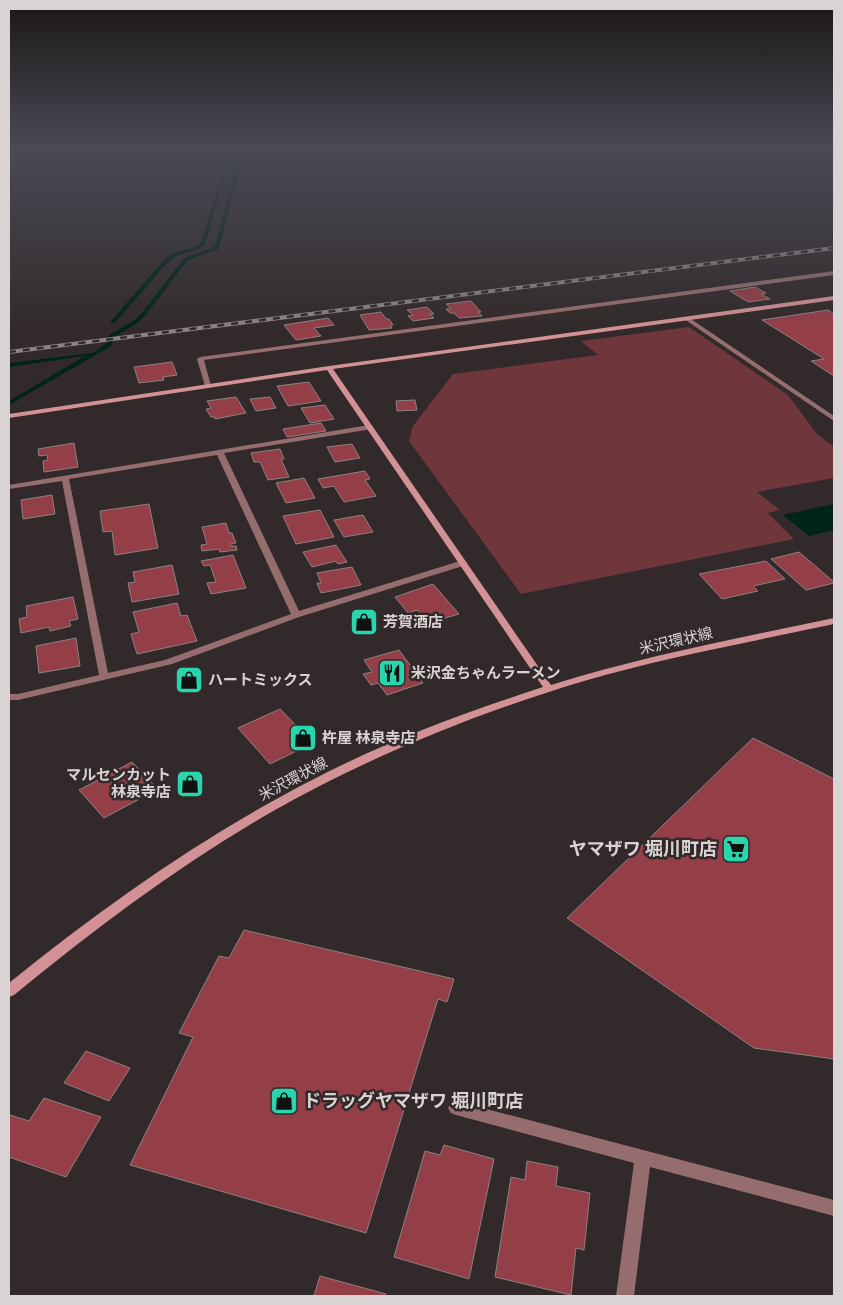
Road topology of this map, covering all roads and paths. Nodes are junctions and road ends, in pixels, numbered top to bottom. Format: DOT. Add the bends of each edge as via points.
graph roads {
  1 [pos="834,273"];
  2 [pos="834,298"];
  3 [pos="686,318"];
  4 [pos="329,368"];
  5 [pos="208,386"];
  6 [pos="9,416"];
  7 [pos="834,419"];
  8 [pos="369,427"];
  9 [pos="220,452"];
  10 [pos="65,478"];
  11 [pos="9,487"];
  12 [pos="463,563"];
  13 [pos="296,615"];
  14 [pos="834,621"];
  15 [pos="104,676"];
  16 [pos="549,689"];
  17 [pos="9,697"];
  18 [pos="9,991"];
  19 [pos="456,1108"];
  20 [pos="643,1158"];
  21 [pos="834,1208"];
  22 [pos="625,1296"];
  1 -- 5 [label="street" via="200,359"];
  2 -- 3 [label="street"];
  3 -- 4 [label="street"];
  3 -- 7 [label="street"];
  4 -- 5 [label="street"];
  4 -- 8 [label="street"];
  5 -- 6 [label="street"];
  8 -- 9 [label="street"];
  8 -- 12 [label="street"];
  9 -- 10 [label="street"];
  9 -- 13 [label="street"];
  10 -- 11 [label="street"];
  10 -- 15 [label="street"];
  12 -- 13 [label="street"];
  12 -- 16 [label="street"];
  13 -- 15 [label="street" via="186,656"];
  14 -- 16 [label="street, 米沢環状線"];
  15 -- 17 [label="street"];
  16 -- 18 [label="street, 米沢環状線" via="412,738 302,790 172,868"];
  19 -- 20 [label="street"];
  20 -- 21 [label="street"];
  20 -- 22 [label="street"];
}
